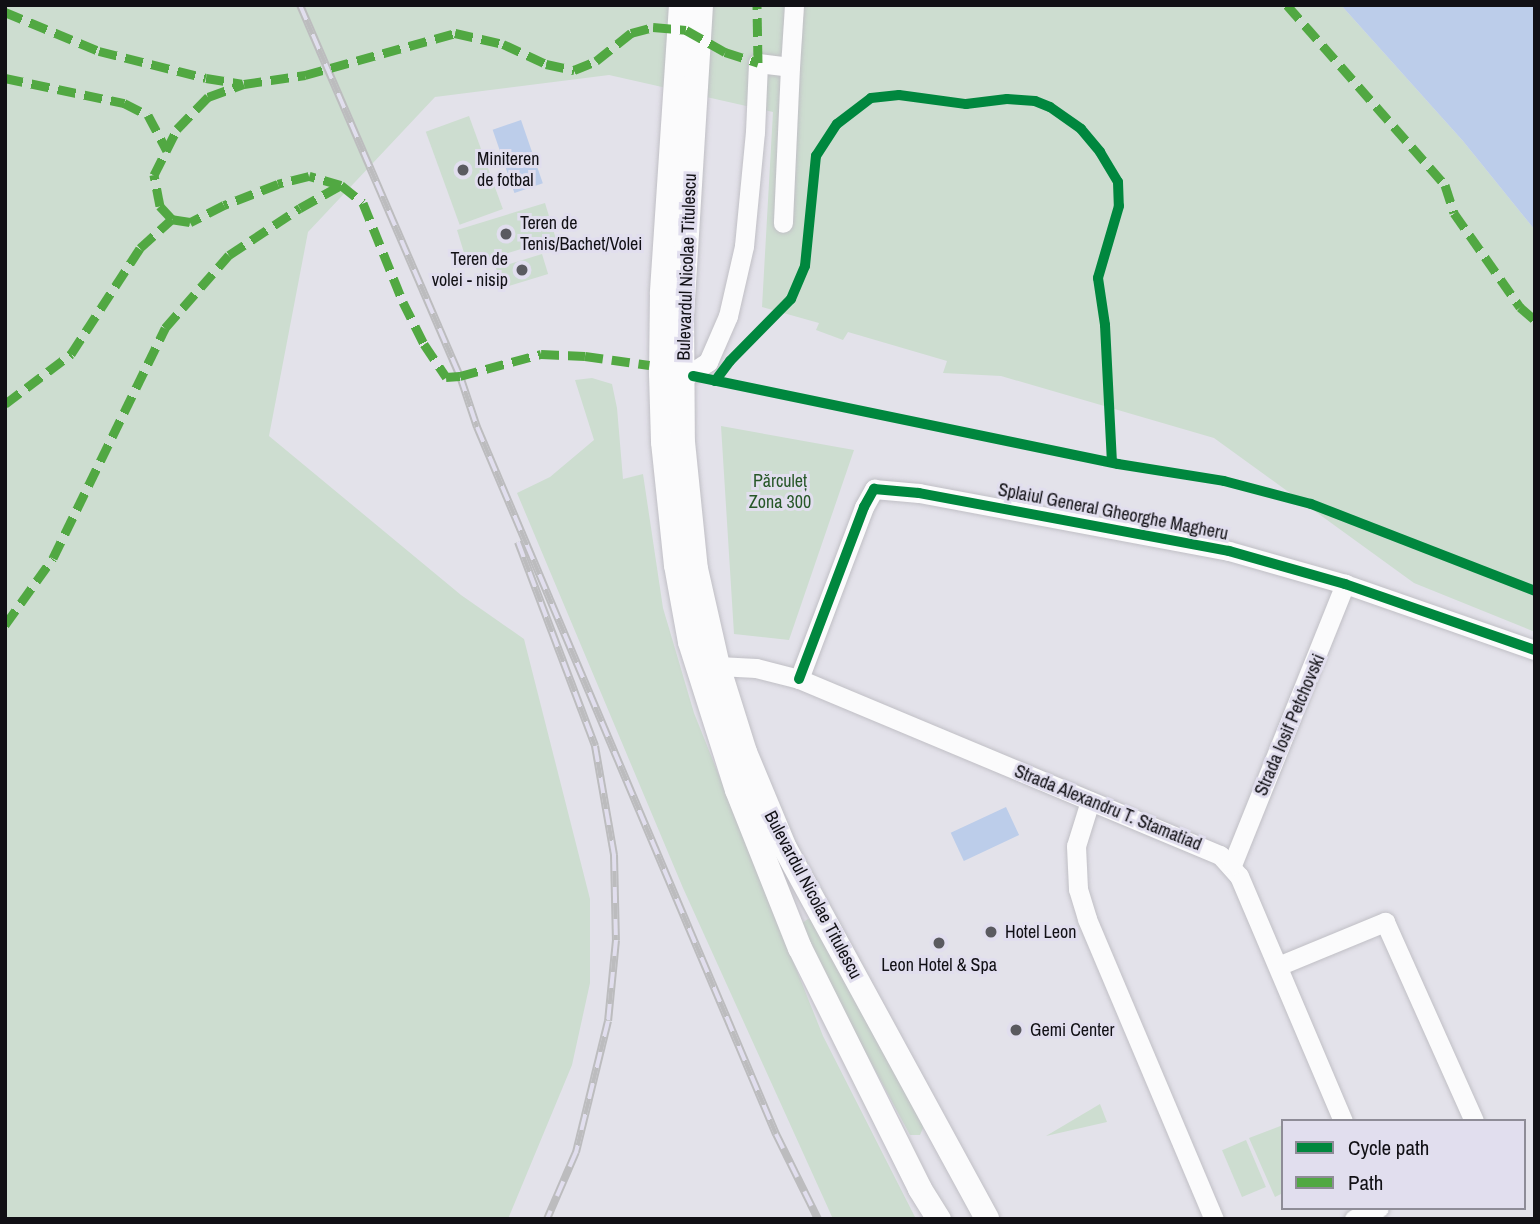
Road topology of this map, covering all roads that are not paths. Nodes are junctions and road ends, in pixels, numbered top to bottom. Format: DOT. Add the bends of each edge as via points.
graph roads {
  1 [pos="681,5"];
  2 [pos="701,5"];
  3 [pos="794,5"];
  4 [pos="790,67"];
  5 [pos="683,111"];
  6 [pos="783,222"];
  7 [pos="683,378"];
  8 [pos="1345,584"];
  9 [pos="1535,650"];
  10 [pos="718,666"];
  11 [pos="799,679"];
  12 [pos="1090,801"];
  13 [pos="1232,865"];
  14 [pos="1278,967"];
  15 [pos="1342,1119"];
  16 [pos="1474,1119"];
  17 [pos="1375,1210"];
  18 [pos="939,1219"];
  19 [pos="987,1219"];
  20 [pos="1214,1219"];
  21 [pos="1354,1219"];
  1 -- 5 [label="main road, Bulevardul Nicolae Titulescu"];
  2 -- 5 [label="main road, Bulevardul Nicolae Titulescu"];
  3 -- 4 [label="street"];
  4 -- 6 [label="street"];
  4 -- 7 [label="street" via="758,63 744,246 728,316 708,362"];
  5 -- 7 [label="main road, Bulevardul Nicolae Titulescu"];
  5 -- 18 [label="main road, Bulevardul Nicolae Titulescu" via="662,293 663,442 676,565 690,642 737,790 800,948"];
  7 -- 10 [label="main road, Bulevardul Nicolae Titulescu" via="683,442 694,558"];
  8 -- 9 [label="street, Splaiul General Gheorghe Magheru"];
  8 -- 11 [label="street, Splaiul General Gheorghe Magheru" via="1229,551 919,492 874,489"];
  8 -- 13 [label="street, Strada Iosif Petchovski"];
  10 -- 11 [label="street, Strada Alexandru T. Stamatiad" via="756,668"];
  10 -- 19 [label="main road, Bulevardul Nicolae Titulescu" via="745,752 785,848"];
  11 -- 12 [label="street, Strada Alexandru T. Stamatiad"];
  12 -- 13 [label="street, Strada Alexandru T. Stamatiad" via="1202,846"];
  12 -- 20 [label="street" via="1075,855 1078,889"];
  13 -- 14 [label="street"];
  14 -- 15 [label="street"];
  14 -- 16 [label="street" via="1385,922"];
  17 -- 21 [label="street"];
}
